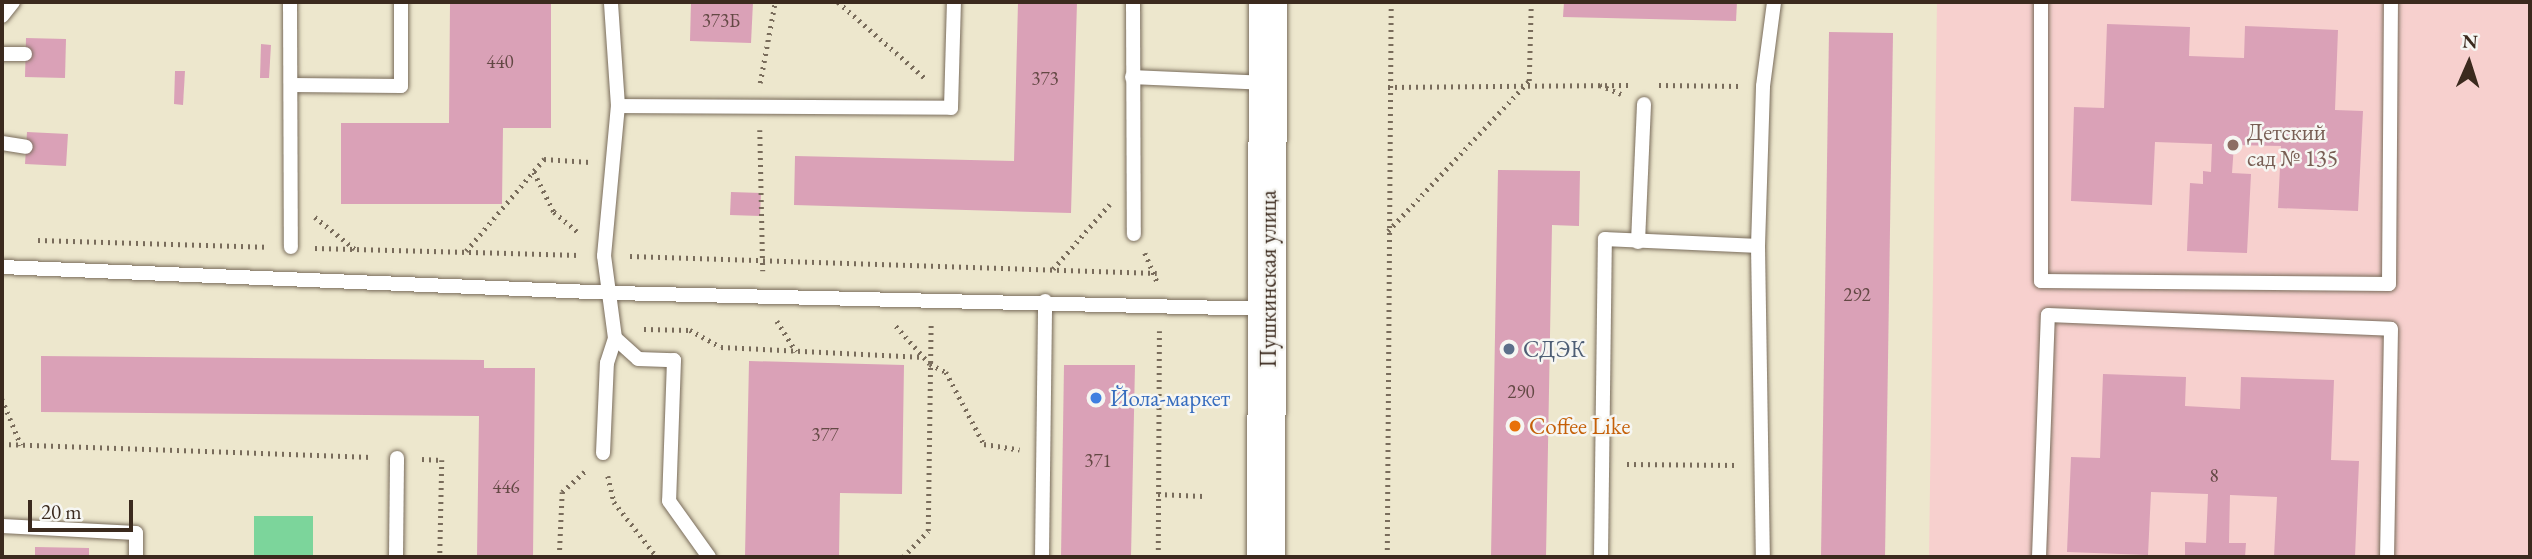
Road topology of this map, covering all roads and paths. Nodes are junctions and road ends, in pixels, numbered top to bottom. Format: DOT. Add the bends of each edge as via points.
graph roads {
  1 [pos="13,2"];
  2 [pos="290,2"];
  3 [pos="401,2"];
  4 [pos="611,2"];
  5 [pos="775,2"];
  6 [pos="838,2"];
  7 [pos="954,2"];
  8 [pos="1133,2"];
  9 [pos="1268,2"];
  10 [pos="1391,2"];
  11 [pos="1531,2"];
  12 [pos="1774,2"];
  13 [pos="2041,2"];
  14 [pos="2390,2"];
  15 [pos="2,16"];
  16 [pos="2,54"];
  17 [pos="25,54"];
  18 [pos="1132,77"];
  19 [pos="1529,81"];
  20 [pos="1268,83"];
  21 [pos="291,85"];
  22 [pos="1641,85"];
  23 [pos="1655,85"];
  24 [pos="1763,86"];
  25 [pos="1388,87"];
  26 [pos="1644,104"];
  27 [pos="618,106"];
  28 [pos="759,107"];
  29 [pos="951,108"];
  30 [pos="2,143"];
  31 [pos="26,147"];
  32 [pos="613,163"];
  33 [pos="534,172"];
  34 [pos="1133,178"];
  35 [pos="291,197"];
  36 [pos="1388,231"];
  37 [pos="1134,234"];
  38 [pos="1638,242"];
  39 [pos="1758,246"];
  40 [pos="292,247"];
  41 [pos="356,249"];
  42 [pos="465,252"];
  43 [pos="604,256"];
  44 [pos="845,263"];
  45 [pos="2,267"];
  46 [pos="1053,270"];
  47 [pos="761,292"];
  48 [pos="614,293"];
  49 [pos="869,295"];
  50 [pos="931,298"];
  51 [pos="1045,301"];
  52 [pos="1159,305"];
  53 [pos="1268,309"];
  54 [pos="615,334"];
  55 [pos="924,357"];
  56 [pos="930,364"];
  57 [pos="2,399"];
  58 [pos="2,444"];
  59 [pos="21,444"];
  60 [pos="604,453"];
  61 [pos="1044,454"];
  62 [pos="397,458"];
  63 [pos="1602,464"];
  64 [pos="1765,465"];
  65 [pos="1158,494"];
  66 [pos="1203,496"];
  67 [pos="2,526"];
  68 [pos="136,557"];
  69 [pos="397,557"];
  70 [pos="440,557"];
  71 [pos="559,557"];
  72 [pos="657,557"];
  73 [pos="709,557"];
  74 [pos="903,557"];
  75 [pos="1042,557"];
  76 [pos="1158,557"];
  77 [pos="1266,557"];
  78 [pos="1387,557"];
  79 [pos="1601,557"];
  80 [pos="1763,557"];
  81 [pos="2039,557"];
  82 [pos="2387,557"];
  1 -- 15 [label="lane"];
  2 -- 21 [label="lane"];
  3 -- 21 [label="lane" via="401,86"];
  4 -- 27 [label="lane"];
  5 -- 28 [label="path" via="761,57"];
  6 -- 29 [label="path" via="912,63"];
  7 -- 29 [label="lane"];
  8 -- 18 [label="lane"];
  9 -- 20 [label="main road, Пушкинская улица"];
  10 -- 25 [label="path"];
  11 -- 19 [label="path"];
  12 -- 24 [label="lane"];
  13 -- 14 [label="lane" via="2041,281 2389,284"];
  16 -- 17 [label="lane"];
  18 -- 20 [label="lane"];
  18 -- 34 [label="lane"];
  19 -- 22 [label="path"];
  19 -- 25 [label="path"];
  19 -- 36 [label="path"];
  20 -- 53 [label="main road, Пушкинская улица"];
  21 -- 35 [label="lane"];
  23 -- 24 [label="path"];
  24 -- 39 [label="lane"];
  25 -- 36 [label="path"];
  26 -- 38 [label="lane"];
  27 -- 28 [label="lane"];
  27 -- 32 [label="lane"];
  28 -- 29 [label="lane"];
  28 -- 47 [label="path" via="765,197"];
  30 -- 31 [label="lane"];
  32 -- 33 [label="path" via="544,159"];
  32 -- 43 [label="lane"];
  33 -- 42 [label="path"];
  33 -- 43 [label="path" via="554,212"];
  34 -- 37 [label="lane"];
  34 -- 46 [label="path"];
  35 -- 40 [label="lane"];
  35 -- 41 [label="path"];
  36 -- 78 [label="path"];
  37 -- 52 [label="path" via="1157,273"];
  38 -- 39 [label="lane"];
  38 -- 63 [label="lane" via="1605,239"];
  39 -- 64 [label="lane"];
  43 -- 48 [label="lane"];
  44 -- 49 [label="path"];
  45 -- 48 [label="lane"];
  47 -- 48 [label="lane"];
  47 -- 49 [label="lane"];
  48 -- 54 [label="lane"];
  49 -- 50 [label="lane"];
  49 -- 55 [label="path"];
  50 -- 51 [label="lane"];
  50 -- 56 [label="path"];
  51 -- 52 [label="lane"];
  51 -- 61 [label="lane"];
  52 -- 53 [label="lane"];
  52 -- 65 [label="path"];
  53 -- 77 [label="main road, Пушкинская улица"];
  54 -- 55 [label="path" via="690,330 721,347"];
  54 -- 60 [label="lane" via="607,363"];
  54 -- 73 [label="lane" via="638,359 674,360 669,501"];
  55 -- 56 [label="path"];
  56 -- 61 [label="path" via="946,372 984,444"];
  56 -- 74 [label="path" via="928,531"];
  57 -- 59 [label="path"];
  58 -- 59 [label="path"];
  59 -- 62 [label="path"];
  60 -- 71 [label="path" via="562,492"];
  60 -- 72 [label="path" via="614,502"];
  61 -- 75 [label="lane"];
  62 -- 69 [label="lane"];
  62 -- 70 [label="path" via="442,460"];
  63 -- 64 [label="path"];
  63 -- 79 [label="lane"];
  64 -- 80 [label="lane"];
  65 -- 66 [label="path"];
  65 -- 76 [label="path"];
  67 -- 68 [label="lane" via="136,533"];
  81 -- 82 [label="lane" via="2048,315 2391,329"];
}
